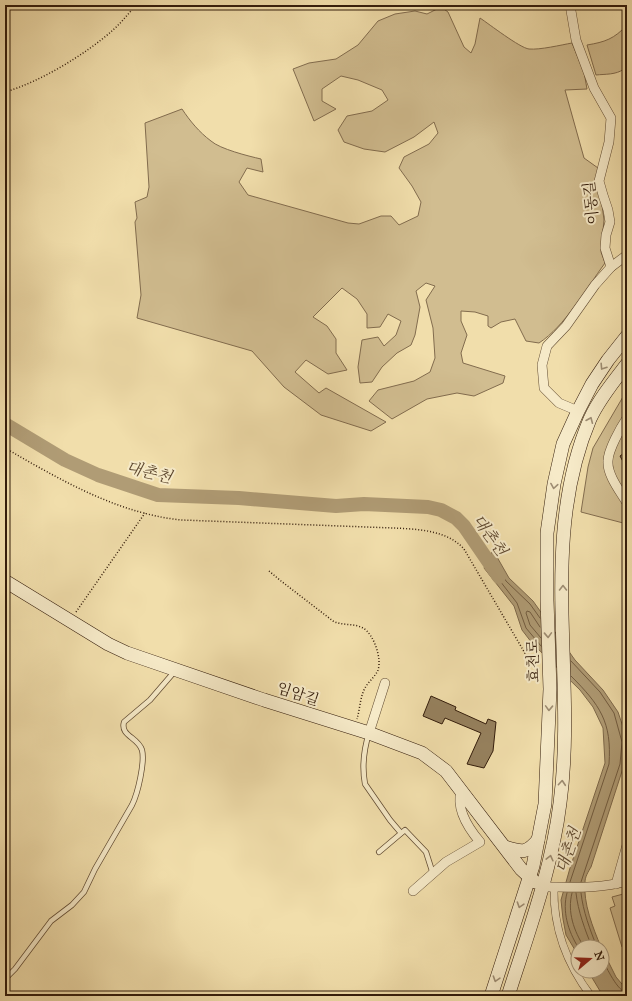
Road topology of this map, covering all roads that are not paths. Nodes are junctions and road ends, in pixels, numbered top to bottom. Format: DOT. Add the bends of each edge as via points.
graph roads {
  1 [pos="570,5"];
  2 [pos="627,255"];
  3 [pos="611,268"];
  4 [pos="627,336"];
  5 [pos="627,364"];
  6 [pos="578,411"];
  7 [pos="627,418"];
  8 [pos="627,503"];
  9 [pos="5,581"];
  10 [pos="176,670"];
  11 [pos="385,683"];
  12 [pos="369,733"];
  13 [pos="462,791"];
  14 [pos="401,833"];
  15 [pos="538,840"];
  16 [pos="627,845"];
  17 [pos="505,847"];
  18 [pos="379,852"];
  19 [pos="433,874"];
  20 [pos="529,878"];
  21 [pos="627,881"];
  22 [pos="616,884"];
  23 [pos="551,887"];
  24 [pos="413,891"];
  25 [pos="5,979"];
  26 [pos="491,996"];
  27 [pos="508,996"];
  28 [pos="591,996"];
  1 -- 3 [label="street, 이동길" via="576,40 594,88 611,118 609,142 599,181 610,222 605,248"];
  2 -- 3 [label="street"];
  3 -- 6 [label="street" via="595,285 566,326 547,346 542,364 544,388 559,403"];
  4 -- 6 [label="main road, 효천로, one-way" via="596,378"];
  23 -- 5 [label="main road, one-way" via="552,850 562,778 565,688 562,558 566,506 580,445 591,418"];
  6 -- 15 [label="main road, 효천로, one-way" via="563,444 547,533 550,689 545,804"];
  7 -- 8 [label="street" via="608,461 610,472"];
  9 -- 10 [label="main road, 임암길" via="123,651"];
  10 -- 12 [label="main road, 임암길"];
  10 -- 25 [label="lane" via="150,700 124,722 126,734 138,742 142,750 143,763 137,791 88,886 72,906 51,921"];
  11 -- 12 [label="street"];
  12 -- 13 [label="main road, 임암길" via="422,753 446,771"];
  12 -- 14 [label="lane" via="365,745 366,784"];
  13 -- 17 [label="main road, 임암길"];
  13 -- 19 [label="street" via="462,812 466,823 480,842 446,862"];
  14 -- 18 [label="lane"];
  14 -- 19 [label="lane" via="405,830 426,852"];
  15 -- 17 [label="main road" via="527,850 518,851"];
  15 -- 20 [label="main road, 효천로"];
  16 -- 22 [label="street"];
  17 -- 20 [label="main road, 임암길"];
  19 -- 24 [label="street"];
  20 -- 23 [label="main road, 임암길"];
  20 -- 26 [label="main road, 효천로, one-way"];
  21 -- 22 [label="street"];
  22 -- 23 [label="street"];
  23 -- 27 [label="main road"];
  23 -- 28 [label="street" via="562,940 574,970"];
}
